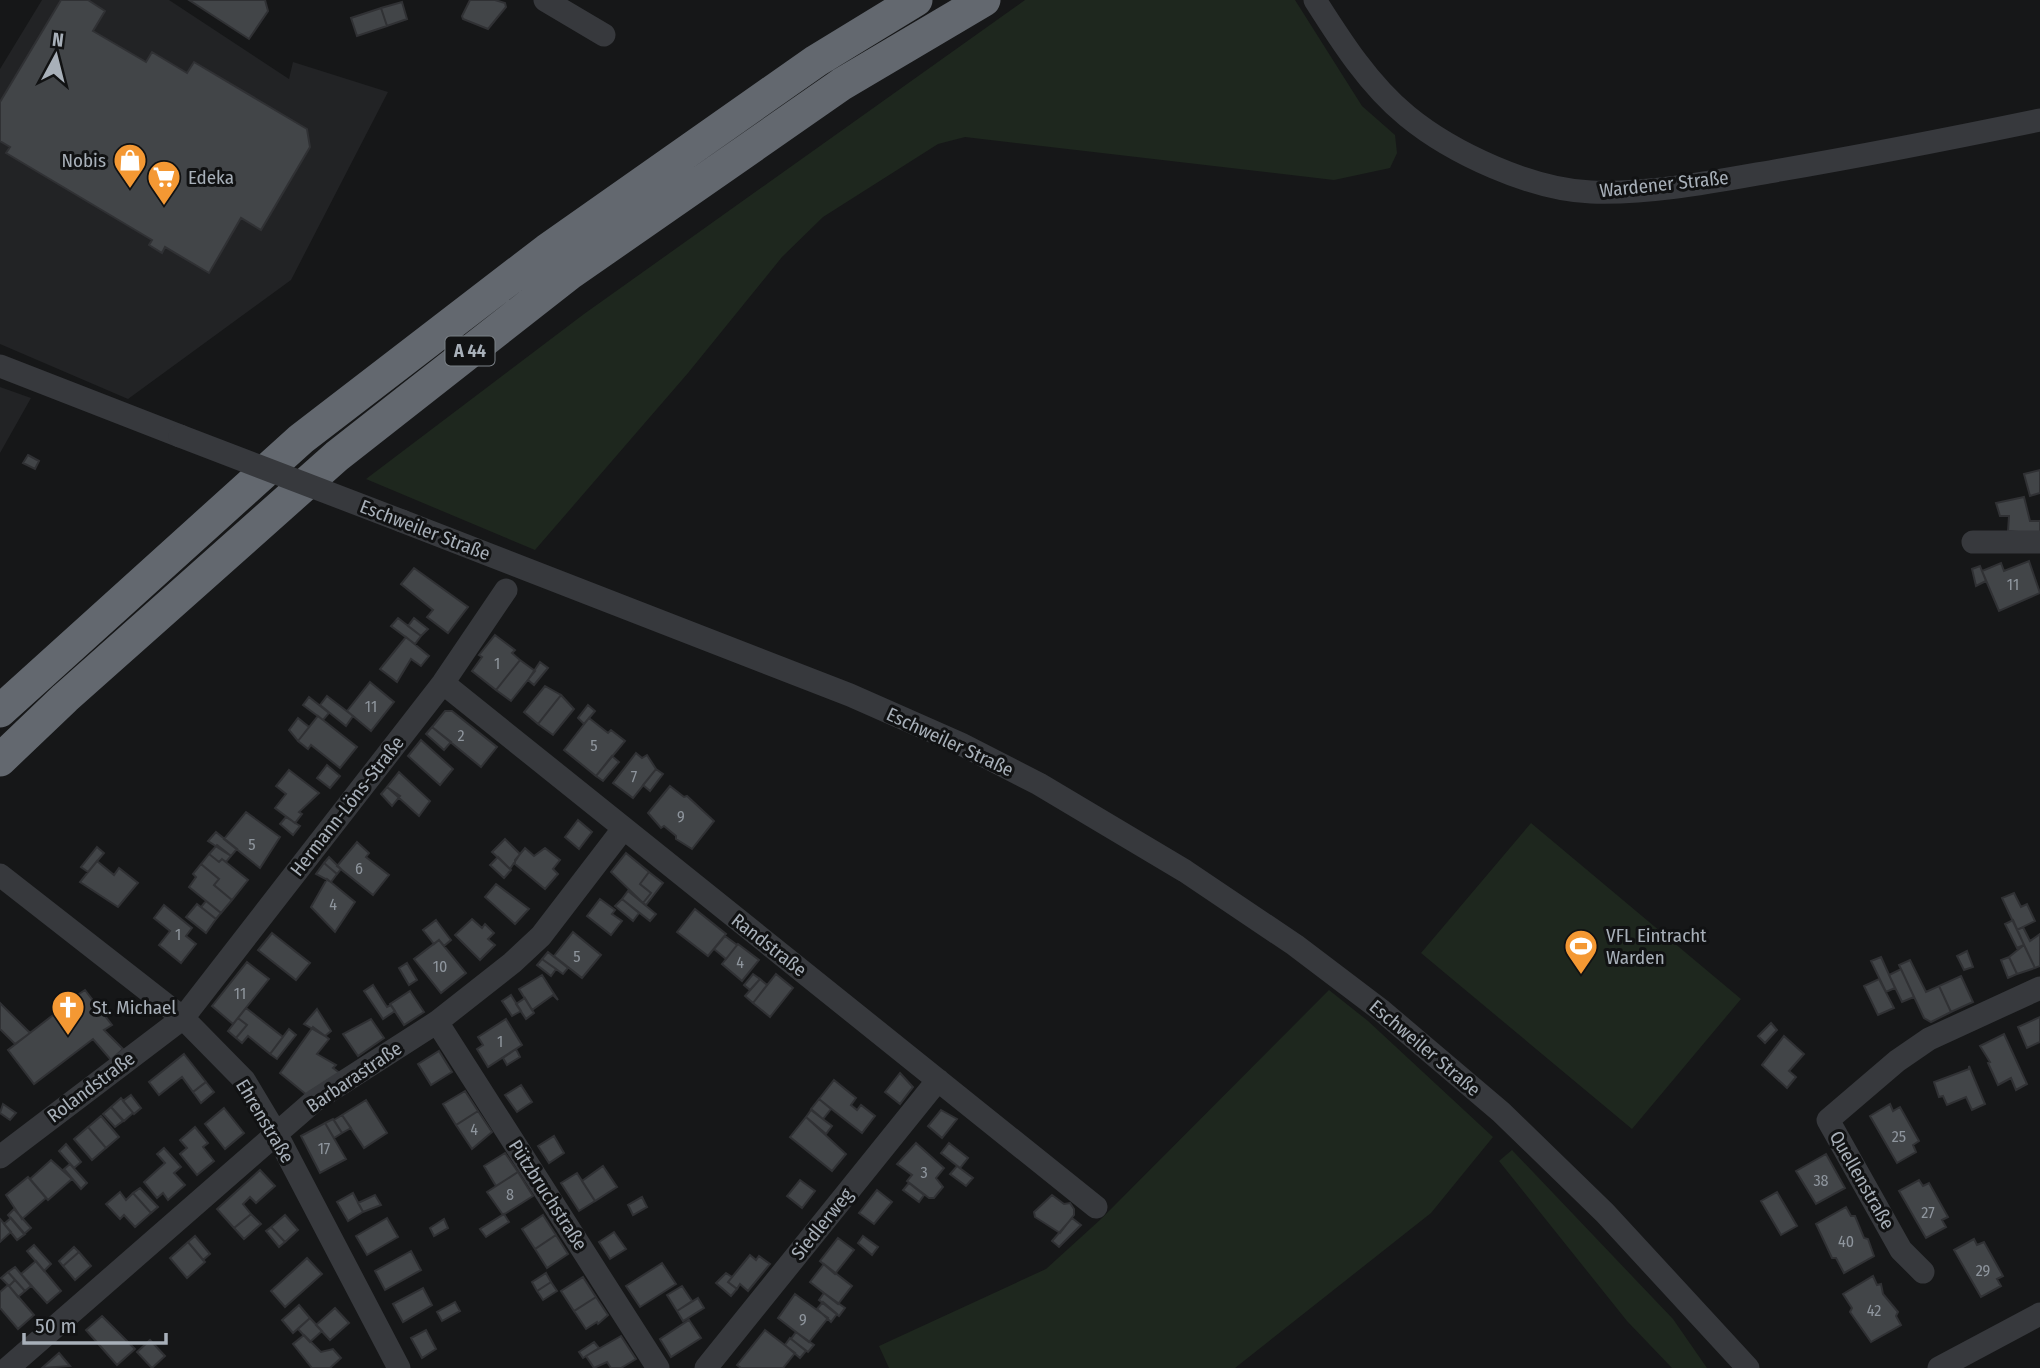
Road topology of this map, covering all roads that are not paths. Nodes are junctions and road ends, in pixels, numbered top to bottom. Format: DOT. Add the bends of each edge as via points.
graph roads {
  1 [pos="545,0"];
  2 [pos="916,0"];
  3 [pos="984,0"];
  4 [pos="1315,0"];
  5 [pos="604,35"];
  6 [pos="2040,120"];
  7 [pos="0,366"];
  8 [pos="1973,542"];
  9 [pos="2040,542"];
  10 [pos="506,590"];
  11 [pos="443,683"];
  12 [pos="0,711"];
  13 [pos="0,760"];
  14 [pos="623,829"];
  15 [pos="4,878"];
  16 [pos="2040,988"];
  17 [pos="183,1018"];
  18 [pos="437,1022"];
  19 [pos="938,1080"];
  20 [pos="277,1135"];
  21 [pos="0,1157"];
  22 [pos="1096,1207"];
  23 [pos="1923,1272"];
  24 [pos="2040,1314"];
  25 [pos="8,1368"];
  26 [pos="399,1368"];
  27 [pos="658,1368"];
  28 [pos="706,1368"];
  29 [pos="1748,1368"];
  30 [pos="1939,1368"];
  1 -- 5 [label="street"];
  2 -- 12 [label="highway, A 44" via="816,61 547,250 301,439"];
  3 -- 13 [label="highway, A 44" via="842,84 569,274 337,456"];
  4 -- 6 [label="street, Wardener Straße" via="1347,48 1406,116 1498,169 1561,188 1628,192 1672,188"];
  7 -- 29 [label="street, Eschweiler Straße, bridge" via="849,695 1039,784 1185,871 1371,1003 1501,1112 1605,1213"];
  8 -- 9 [label="street"];
  10 -- 11 [label="street, Hermann-Löns-Straße"];
  11 -- 14 [label="street, Randstraße"];
  11 -- 17 [label="street, Hermann-Löns-Straße"];
  14 -- 18 [label="street, Barbarastraße" via="541,936"];
  14 -- 19 [label="street, Randstraße"];
  15 -- 17 [label="street, Ehrenstraße"];
  16 -- 23 [label="street, Quellenstraße" via="1929,1039 1828,1120 1901,1250"];
  17 -- 20 [label="street, Ehrenstraße" via="244,1080"];
  17 -- 21 [label="street, Rolandstraße"];
  18 -- 20 [label="street, Barbarastraße" via="314,1101"];
  18 -- 27 [label="street, Pützbruchstraße"];
  19 -- 22 [label="street, Randstraße"];
  19 -- 28 [label="street, Siedlerweg"];
  20 -- 25 [label="street, Barbarastraße"];
  20 -- 26 [label="street, Ehrenstraße"];
  24 -- 30 [label="street"];
}
